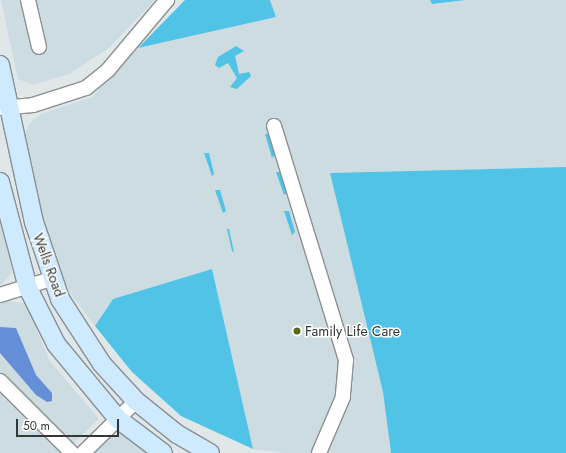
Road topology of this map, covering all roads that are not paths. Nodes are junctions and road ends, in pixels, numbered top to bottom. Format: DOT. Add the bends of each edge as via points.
graph roads {
  1 [pos="28,0"];
  2 [pos="167,0"];
  3 [pos="39,47"];
  4 [pos="0,66"];
  5 [pos="3,112"];
  6 [pos="274,126"];
  7 [pos="0,182"];
  8 [pos="51,279"];
  9 [pos="28,288"];
  10 [pos="0,295"];
  11 [pos="0,381"];
  12 [pos="136,402"];
  13 [pos="118,419"];
  14 [pos="72,453"];
  15 [pos="83,453"];
  16 [pos="163,453"];
  17 [pos="210,453"];
  18 [pos="319,453"];
  1 -- 3 [label="street"];
  2 -- 5 [label="street" via="108,70 86,88"];
  4 -- 5 [label="main road, Wells Road"];
  5 -- 8 [label="main road, Wells Road"];
  6 -- 18 [label="street" via="346,360 343,397"];
  7 -- 9 [label="main road, Wells Road"];
  8 -- 9 [label="street"];
  8 -- 12 [label="main road, Wells Road" via="70,316 102,364"];
  9 -- 10 [label="street"];
  9 -- 13 [label="main road, Wells Road" via="56,344"];
  11 -- 14 [label="street"];
  12 -- 13 [label="street"];
  12 -- 17 [label="main road, Wells Road" via="177,434"];
  13 -- 15 [label="street"];
  13 -- 16 [label="main road, Wells Road"];
}
